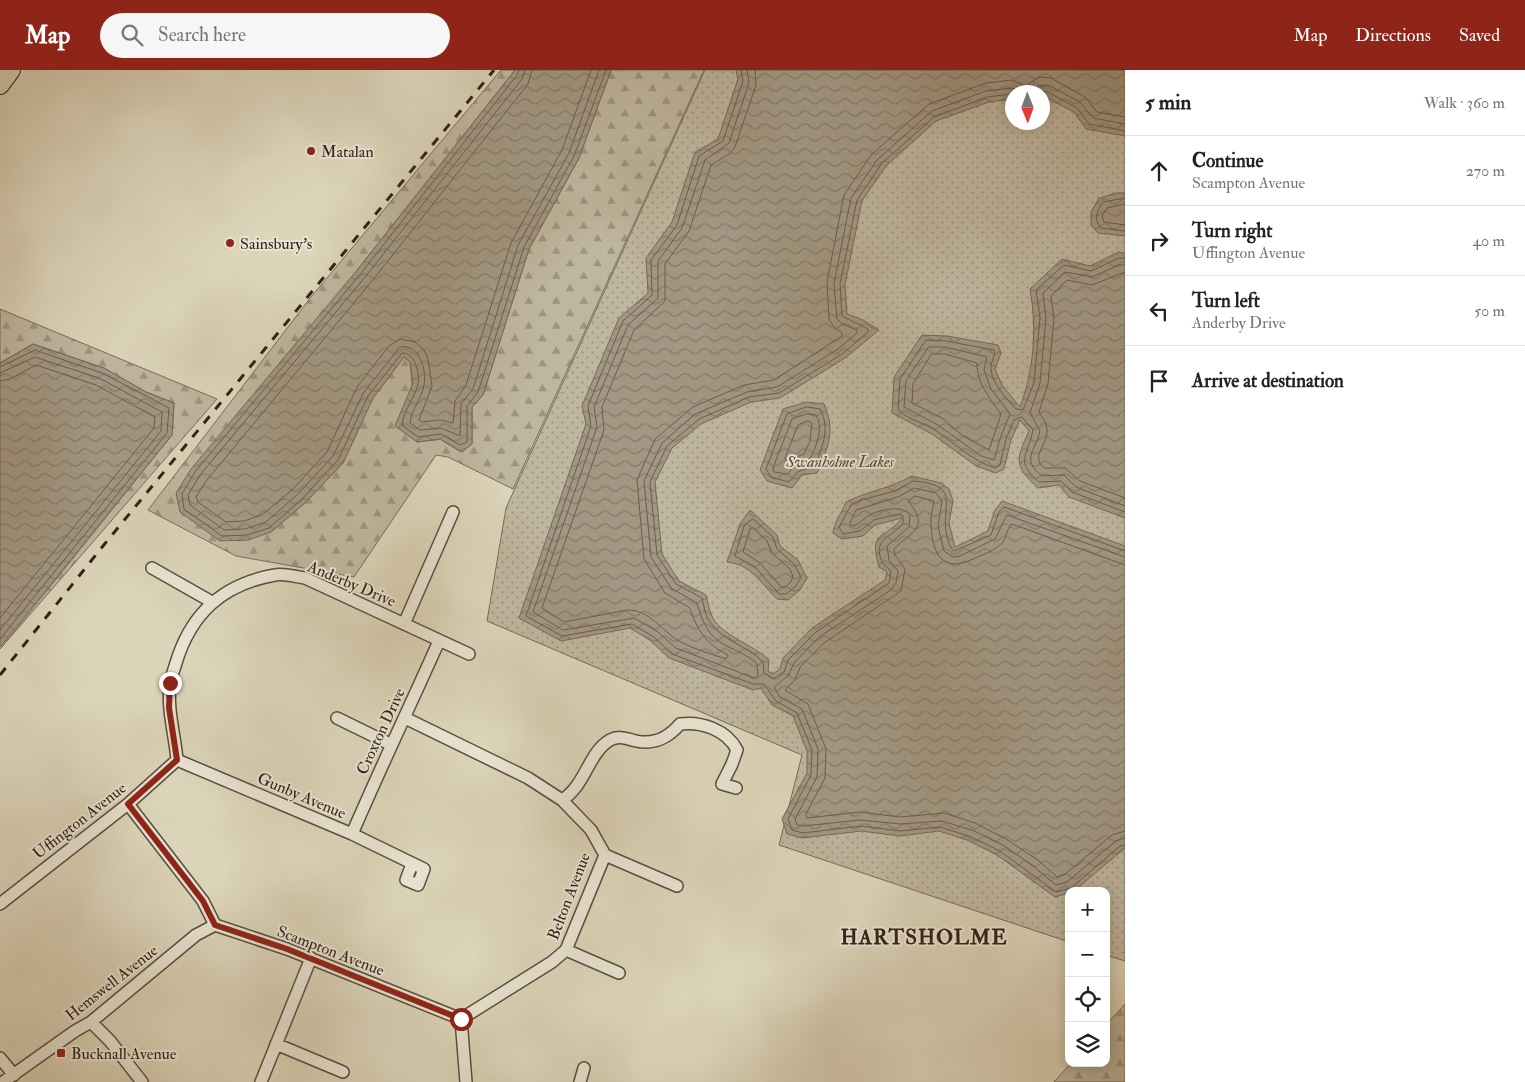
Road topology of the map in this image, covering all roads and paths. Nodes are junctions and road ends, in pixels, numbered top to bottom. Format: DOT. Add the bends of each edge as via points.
graph roads {
  1 [pos="11,70"];
  2 [pos="0,86"];
  3 [pos="453,512"];
  4 [pos="152,568"];
  5 [pos="212,602"];
  6 [pos="404,624"];
  7 [pos="439,641"];
  8 [pos="468,654"];
  9 [pos="337,718"];
  10 [pos="405,718"];
  11 [pos="390,744"];
  12 [pos="177,760"];
  13 [pos="736,788"];
  14 [pos="562,800"];
  15 [pos="128,804"];
  16 [pos="352,834"];
  17 [pos="604,855"];
  18 [pos="412,864"];
  19 [pos="677,886"];
  20 [pos="0,904"];
  21 [pos="215,925"];
  22 [pos="566,950"];
  23 [pos="310,958"];
  24 [pos="619,973"];
  25 [pos="461,1019"];
  26 [pos="91,1022"];
  27 [pos="276,1044"];
  28 [pos="0,1058"];
  29 [pos="584,1068"];
  30 [pos="343,1072"];
  31 [pos="14,1075"];
  32 [pos="3,1082"];
  33 [pos="142,1082"];
  34 [pos="261,1082"];
  35 [pos="466,1082"];
  36 [pos="580,1082"];
  1 -- 2 [label="main road"];
  3 -- 6 [label="street"];
  4 -- 5 [label="street"];
  5 -- 6 [label="street, Anderby Drive" via="238,587 276,574 305,578"];
  5 -- 12 [label="street, Anderby Drive" via="194,621 170,683 169,708"];
  6 -- 7 [label="street, Anderby Drive"];
  7 -- 8 [label="street, Anderby Drive"];
  7 -- 10 [label="street, Croxton Drive"];
  9 -- 11 [label="street"];
  10 -- 11 [label="street, Croxton Drive"];
  10 -- 14 [label="street, Belton Avenue" via="528,778"];
  11 -- 16 [label="street, Croxton Drive"];
  12 -- 15 [label="street, Uffington Avenue"];
  12 -- 16 [label="street, Gunby Avenue"];
  13 -- 14 [label="street" via="722,784 737,750 732,741 695,722 680,724 672,734 656,741 610,740 594,756 572,793"];
  14 -- 17 [label="street, Belton Avenue" via="591,830"];
  15 -- 20 [label="street, Uffington Avenue"];
  15 -- 21 [label="street" via="203,901"];
  16 -- 18 [label="street, Gunby Avenue"];
  17 -- 19 [label="street"];
  17 -- 22 [label="street, Belton Avenue"];
  21 -- 23 [label="street, Scampton Avenue"];
  21 -- 26 [label="street, Hemswell Avenue" via="196,935"];
  22 -- 24 [label="street"];
  22 -- 25 [label="street, Belton Avenue"];
  23 -- 25 [label="street, Scampton Avenue"];
  23 -- 27 [label="street"];
  25 -- 35 [label="street"];
  26 -- 31 [label="street, Hemswell Avenue"];
  26 -- 33 [label="street"];
  27 -- 30 [label="street"];
  27 -- 34 [label="street"];
  28 -- 31 [label="street"];
  29 -- 36 [label="street"];
  31 -- 32 [label="street, Hemswell Avenue"];
}
